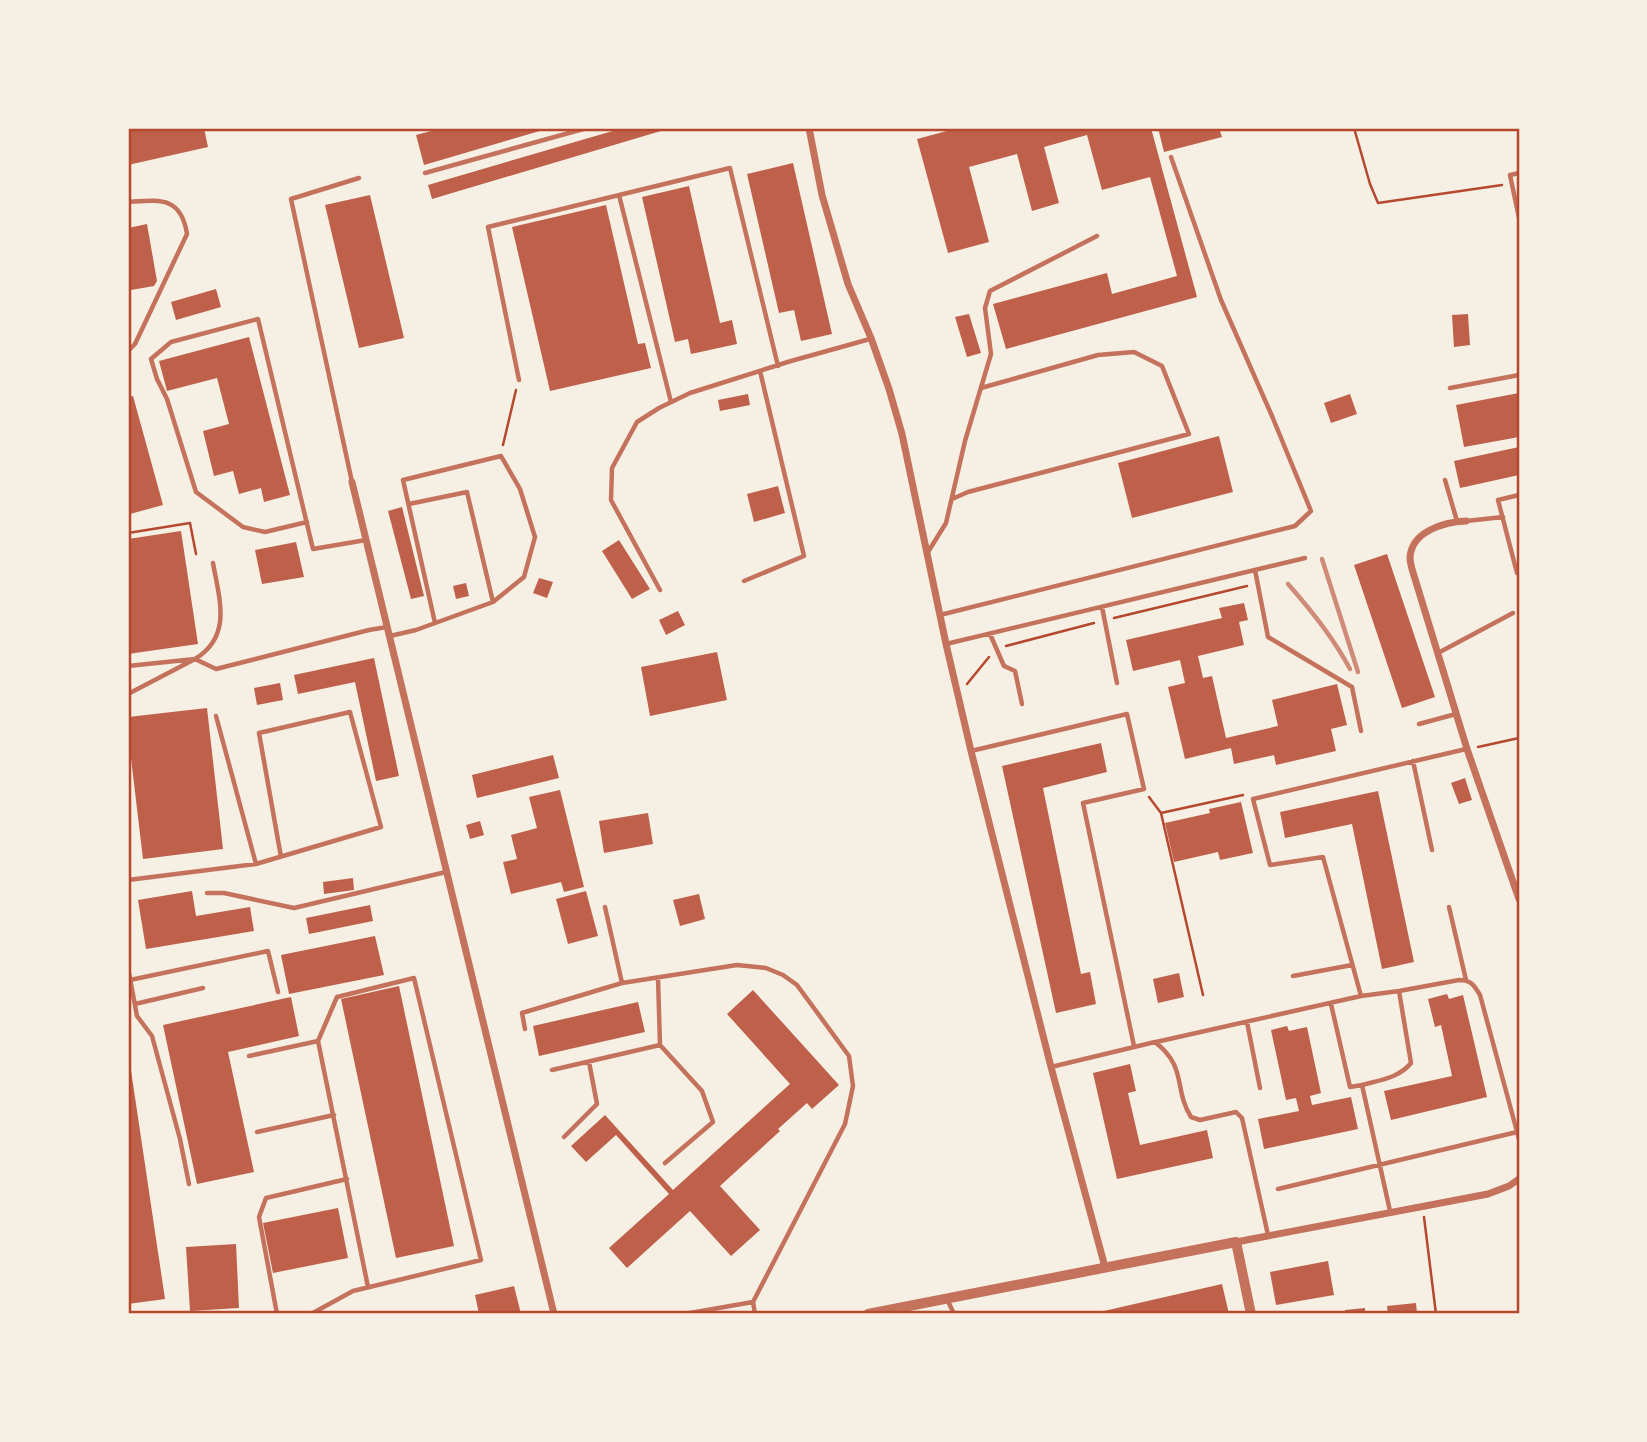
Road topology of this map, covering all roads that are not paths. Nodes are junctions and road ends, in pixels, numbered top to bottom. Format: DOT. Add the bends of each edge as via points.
graph roads {
  1 [pos="587,128"];
  2 [pos="808,128"];
  3 [pos="1171,157"];
  4 [pos="425,173"];
  5 [pos="1519,173"];
  6 [pos="359,178"];
  7 [pos="620,195"];
  8 [pos="128,202"];
  9 [pos="1519,218"];
  10 [pos="1097,236"];
  11 [pos="871,338"];
  12 [pos="128,351"];
  13 [pos="778,366"];
  14 [pos="760,371"];
  15 [pos="1519,375"];
  16 [pos="519,380"];
  17 [pos="981,388"];
  18 [pos="1451,388"];
  19 [pos="671,402"];
  20 [pos="1445,480"];
  21 [pos="352,482"];
  22 [pos="1519,495"];
  23 [pos="952,499"];
  24 [pos="409,504"];
  25 [pos="1503,517"];
  26 [pos="1466,520"];
  27 [pos="1457,521"];
  28 [pos="307,522"];
  29 [pos="366,539"];
  30 [pos="927,552"];
  31 [pos="1305,558"];
  32 [pos="213,563"];
  33 [pos="1255,570"];
  34 [pos="1519,574"];
  35 [pos="744,581"];
  36 [pos="660,590"];
  37 [pos="493,602"];
  38 [pos="1102,607"];
  39 [pos="1513,613"];
  40 [pos="940,615"];
  41 [pos="435,623"];
  42 [pos="387,626"];
  43 [pos="990,634"];
  44 [pos="390,636"];
  45 [pos="946,645"];
  46 [pos="1438,653"];
  47 [pos="195,659"];
  48 [pos="128,666"];
  49 [pos="1117,682"];
  50 [pos="128,694"];
  51 [pos="1022,704"];
  52 [pos="1456,713"];
  53 [pos="216,716"];
  54 [pos="1419,724"];
  55 [pos="1361,731"];
  56 [pos="1467,749"];
  57 [pos="971,751"];
  58 [pos="1413,761"];
  59 [pos="1432,850"];
  60 [pos="281,857"];
  61 [pos="256,864"];
  62 [pos="447,872"];
  63 [pos="128,880"];
  64 [pos="207,893"];
  65 [pos="1519,899"];
  66 [pos="605,906"];
  67 [pos="1449,906"];
  68 [pos="1352,965"];
  69 [pos="128,968"];
  70 [pos="1293,976"];
  71 [pos="658,978"];
  72 [pos="130,980"];
  73 [pos="1466,980"];
  74 [pos="622,983"];
  75 [pos="203,988"];
  76 [pos="1399,991"];
  77 [pos="278,992"];
  78 [pos="1361,996"];
  79 [pos="135,1004"];
  80 [pos="1331,1004"];
  81 [pos="1247,1022"];
  82 [pos="525,1029"];
  83 [pos="318,1041"];
  84 [pos="1155,1042"];
  85 [pos="660,1045"];
  86 [pos="1135,1046"];
  87 [pos="249,1056"];
  88 [pos="589,1062"];
  89 [pos="1051,1067"];
  90 [pos="552,1070"];
  91 [pos="1362,1085"];
  92 [pos="1259,1088"];
  93 [pos="334,1115"];
  94 [pos="257,1132"];
  95 [pos="1518,1136"];
  96 [pos="564,1137"];
  97 [pos="665,1163"];
  98 [pos="1380,1166"];
  99 [pos="347,1179"];
  100 [pos="1519,1179"];
  101 [pos="189,1184"];
  102 [pos="1278,1189"];
  103 [pos="1390,1212"];
  104 [pos="1268,1236"];
  105 [pos="1236,1242"];
  106 [pos="1105,1268"];
  107 [pos="368,1287"];
  108 [pos="947,1299"];
  109 [pos="753,1302"];
  110 [pos="921,1309"];
  111 [pos="278,1314"];
  112 [pos="311,1314"];
  113 [pos="554,1314"];
  114 [pos="684,1314"];
  115 [pos="755,1314"];
  116 [pos="868,1314"];
  117 [pos="954,1314"];
  118 [pos="1251,1314"];
  1 -- 4 [label="lane"];
  2 -- 11 [label="street" via="848,284"];
  3 -- 40 [label="lane" via="1221,300 1311,511 1295,526"];
  5 -- 9 [label="lane" via="1510,175"];
  6 -- 21 [label="lane" via="291,199"];
  7 -- 13 [label="lane" via="730,169"];
  7 -- 16 [label="lane" via="488,227"];
  7 -- 19 [label="lane"];
  8 -- 12 [label="lane" via="154,200 173,205 185,219 187,234"];
  10 -- 17 [label="lane" via="990,291 985,308 991,354"];
  11 -- 13 [label="lane"];
  11 -- 30 [label="street" via="902,434"];
  13 -- 14 [label="lane"];
  14 -- 19 [label="lane"];
  14 -- 35 [label="lane" via="804,556"];
  15 -- 18 [label="lane"];
  17 -- 23 [label="lane"];
  17 -- 23 [label="lane" via="1098,355 1134,352 1163,366 1189,434"];
  19 -- 36 [label="lane" via="637,422 612,468 611,500"];
  20 -- 27 [label="lane"];
  21 -- 29 [label="street"];
  22 -- 25 [label="lane" via="1498,500"];
  23 -- 30 [label="lane" via="946,523"];
  24 -- 37 [label="lane" via="467,492"];
  24 -- 37 [label="lane" via="403,480 501,456 520,489 535,537 524,577"];
  24 -- 41 [label="lane"];
  25 -- 26 [label="lane"];
  25 -- 34 [label="lane"];
  26 -- 27 [label="street"];
  27 -- 46 [label="street" via="1424,535 1410,557"];
  28 -- 28 [label="lane" via="258,319 171,342 151,359 196,492 243,527 265,532"];
  28 -- 29 [label="lane" via="313,549"];
  29 -- 42 [label="street"];
  30 -- 40 [label="street"];
  31 -- 33 [label="lane"];
  32 -- 47 [label="lane" via="222,620 217,636"];
  33 -- 38 [label="lane"];
  33 -- 55 [label="lane" via="1268,638 1352,687"];
  37 -- 41 [label="lane"];
  38 -- 43 [label="lane"];
  38 -- 49 [label="lane"];
  39 -- 46 [label="lane"];
  40 -- 45 [label="street"];
  41 -- 44 [label="lane"];
  42 -- 44 [label="street"];
  42 -- 47 [label="lane" via="216,669"];
  43 -- 45 [label="lane"];
  43 -- 51 [label="lane" via="1003,666 1015,670"];
  44 -- 62 [label="street"];
  45 -- 57 [label="street"];
  46 -- 52 [label="street"];
  47 -- 48 [label="lane"];
  47 -- 50 [label="lane"];
  52 -- 54 [label="lane"];
  52 -- 56 [label="street"];
  53 -- 61 [label="lane"];
  56 -- 58 [label="lane"];
  56 -- 65 [label="street"];
  57 -- 86 [label="lane" via="1127,714 1144,789 1083,803"];
  57 -- 89 [label="street"];
  58 -- 59 [label="lane"];
  58 -- 68 [label="lane" via="1253,799 1270,865 1323,857"];
  60 -- 60 [label="lane" via="259,733 349,712 381,827"];
  60 -- 61 [label="lane"];
  61 -- 63 [label="lane"];
  62 -- 64 [label="lane" via="294,908 224,892"];
  62 -- 113 [label="street"];
  66 -- 74 [label="lane"];
  67 -- 73 [label="lane"];
  68 -- 70 [label="lane"];
  68 -- 78 [label="lane"];
  69 -- 72 [label="lane"];
  71 -- 74 [label="lane"];
  71 -- 85 [label="lane"];
  71 -- 109 [label="lane" via="737,965 766,968 797,985 849,1056 853,1086 845,1124"];
  72 -- 77 [label="lane" via="268,951"];
  72 -- 79 [label="lane"];
  73 -- 76 [label="lane"];
  73 -- 95 [label="lane" via="1479,995"];
  74 -- 82 [label="lane" via="522,1013"];
  75 -- 79 [label="lane"];
  76 -- 78 [label="lane"];
  76 -- 91 [label="lane" via="1411,1063 1396,1076"];
  78 -- 80 [label="lane"];
  79 -- 101 [label="lane" via="137,1016 152,1036"];
  80 -- 81 [label="lane"];
  80 -- 91 [label="lane" via="1350,1087"];
  81 -- 84 [label="lane"];
  81 -- 92 [label="lane"];
  83 -- 87 [label="lane"];
  83 -- 93 [label="lane"];
  83 -- 107 [label="lane" via="337,997 414,978 481,1260"];
  84 -- 86 [label="lane"];
  84 -- 104 [label="lane" via="1178,1069 1191,1117 1200,1120 1236,1112 1242,1118"];
  85 -- 88 [label="lane"];
  85 -- 97 [label="lane" via="702,1091 713,1122"];
  86 -- 89 [label="lane"];
  88 -- 90 [label="lane"];
  88 -- 96 [label="lane" via="597,1104"];
  89 -- 106 [label="street"];
  91 -- 98 [label="lane"];
  93 -- 94 [label="lane"];
  93 -- 99 [label="lane"];
  95 -- 98 [label="lane"];
  98 -- 102 [label="lane"];
  98 -- 103 [label="lane"];
  99 -- 107 [label="lane"];
  99 -- 111 [label="lane" via="266,1198 259,1217"];
  100 -- 103 [label="street" via="1488,1194"];
  103 -- 104 [label="street"];
  104 -- 105 [label="street"];
  105 -- 106 [label="street"];
  105 -- 118 [label="street"];
  106 -- 108 [label="street"];
  107 -- 112 [label="lane"];
  108 -- 110 [label="street"];
  108 -- 117 [label="lane"];
  109 -- 114 [label="lane"];
  109 -- 115 [label="lane"];
  110 -- 116 [label="street"];
}
